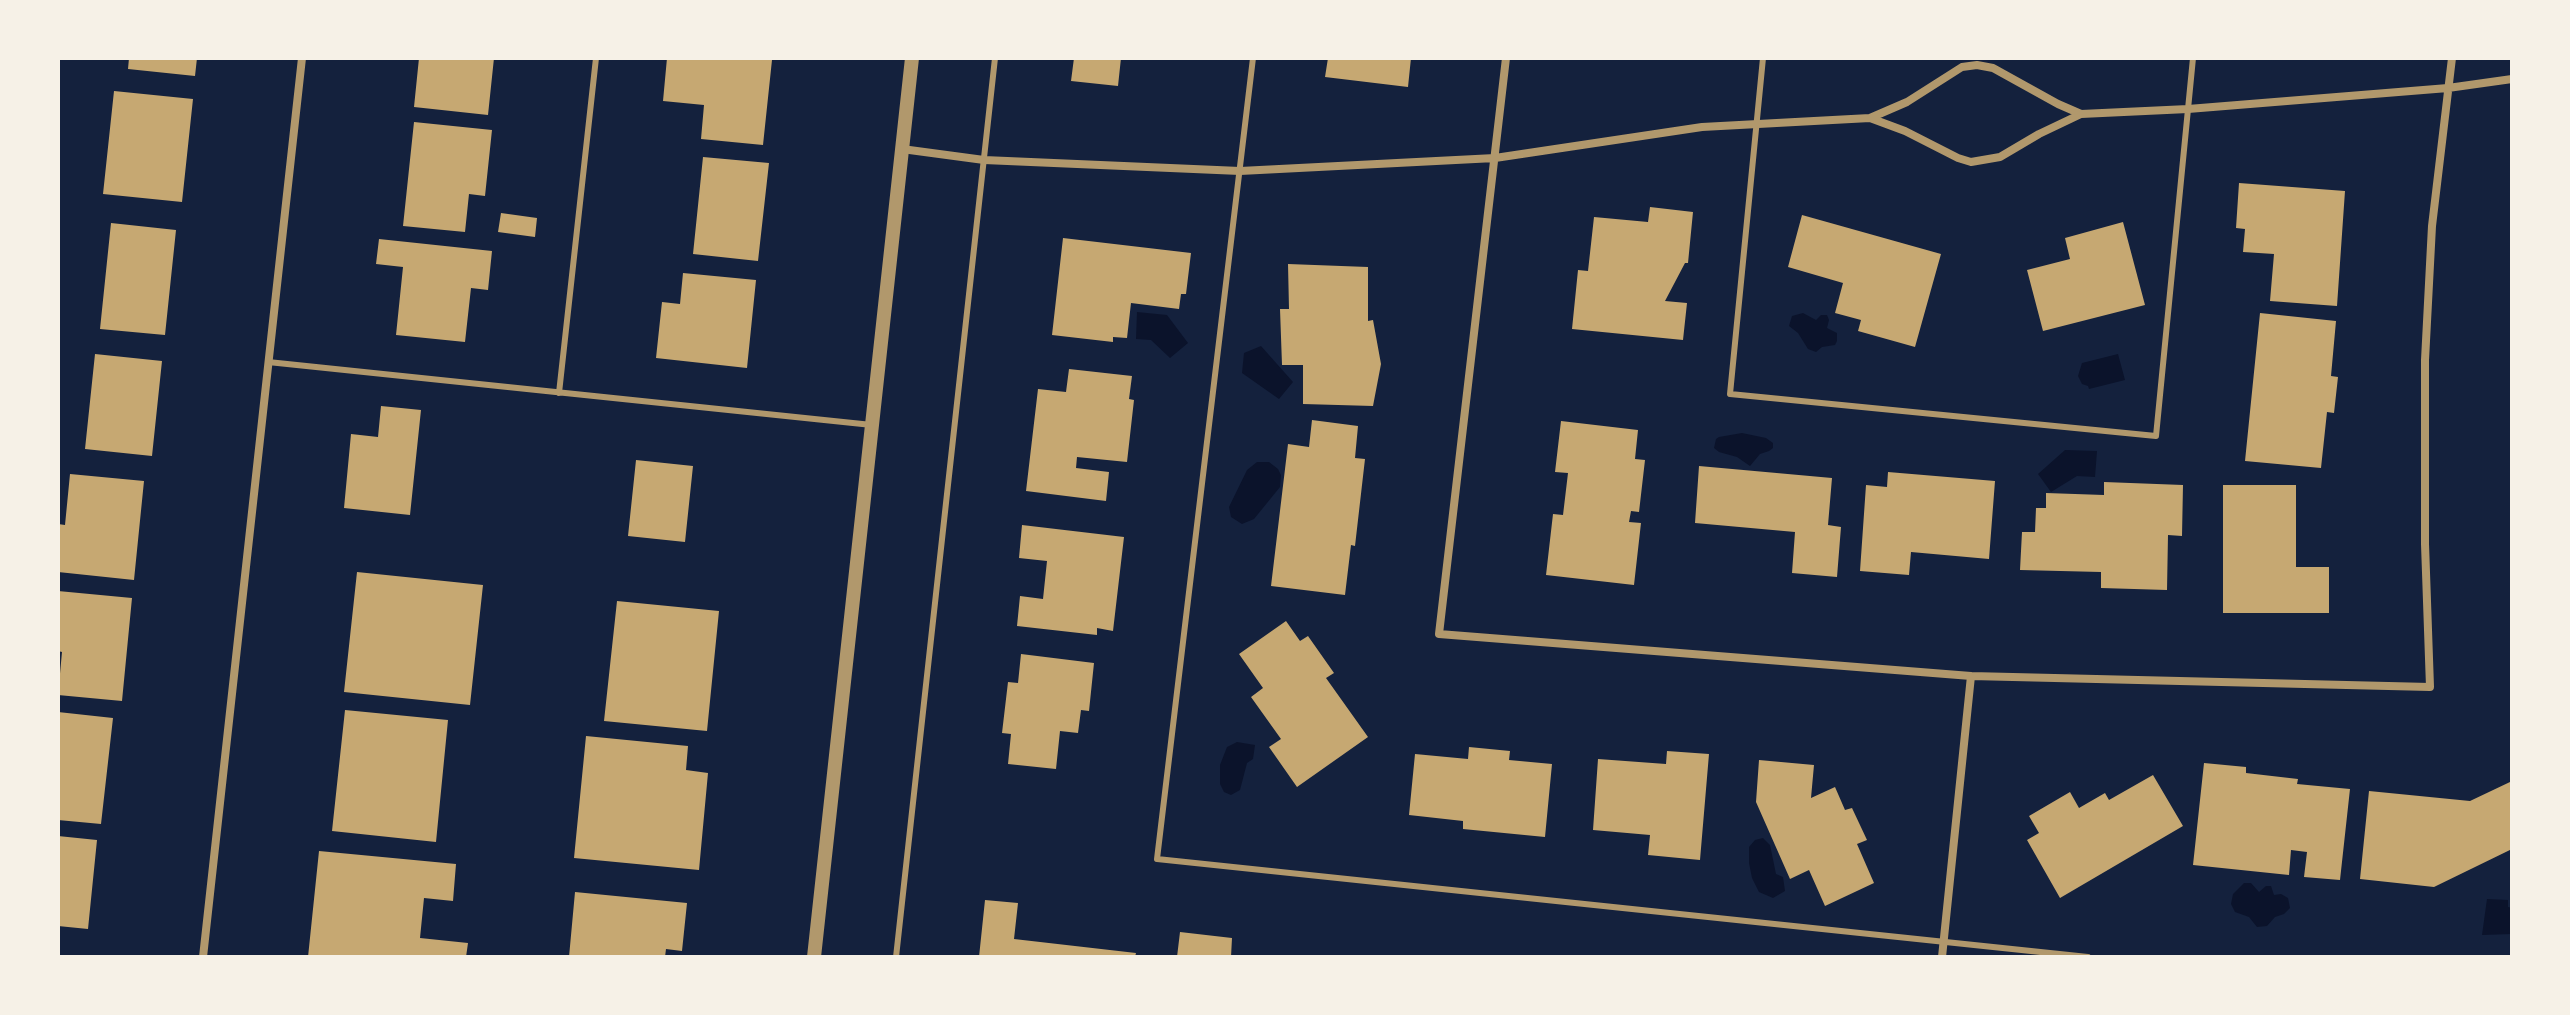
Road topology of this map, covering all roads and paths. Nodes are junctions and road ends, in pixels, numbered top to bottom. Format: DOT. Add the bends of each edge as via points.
graph roads {
  1 [pos="302,58"];
  2 [pos="596,58"];
  3 [pos="912,58"];
  4 [pos="995,58"];
  5 [pos="1253,58"];
  6 [pos="1506,58"];
  7 [pos="1763,58"];
  8 [pos="2193,58"];
  9 [pos="2452,58"];
  10 [pos="2512,79"];
  11 [pos="2448,88"];
  12 [pos="2188,109"];
  13 [pos="2081,114"];
  14 [pos="1870,118"];
  15 [pos="1757,125"];
  16 [pos="902,149"];
  17 [pos="1495,158"];
  18 [pos="984,160"];
  19 [pos="1240,171"];
  20 [pos="268,362"];
  21 [pos="559,393"];
  22 [pos="872,425"];
  23 [pos="1971,676"];
  24 [pos="1944,942"];
  25 [pos="203,957"];
  26 [pos="814,957"];
  27 [pos="896,957"];
  28 [pos="1942,957"];
  29 [pos="2088,957"];
  1 -- 20 [label="street"];
  2 -- 21 [label="lane"];
  3 -- 16 [label="street"];
  4 -- 18 [label="lane"];
  5 -- 19 [label="lane"];
  6 -- 17 [label="street"];
  7 -- 15 [label="lane"];
  8 -- 12 [label="lane"];
  9 -- 11 [label="street"];
  10 -- 11 [label="street"];
  11 -- 12 [label="street"];
  11 -- 23 [label="street" via="2432,226 2425,360 2430,687"];
  12 -- 13 [label="street"];
  12 -- 15 [label="lane" via="2156,436 1730,394"];
  13 -- 14 [label="street" via="2000,157 1971,162"];
  13 -- 14 [label="street" via="1993,68 1977,65 1962,67"];
  14 -- 15 [label="street"];
  15 -- 17 [label="street" via="1702,127"];
  16 -- 18 [label="street"];
  16 -- 22 [label="street"];
  17 -- 19 [label="street"];
  17 -- 23 [label="street" via="1439,634"];
  18 -- 19 [label="street"];
  18 -- 27 [label="lane"];
  19 -- 24 [label="lane" via="1157,859"];
  20 -- 21 [label="lane"];
  20 -- 25 [label="street"];
  21 -- 22 [label="lane"];
  22 -- 26 [label="street"];
  23 -- 24 [label="street"];
  24 -- 28 [label="street"];
  24 -- 29 [label="lane"];
}
